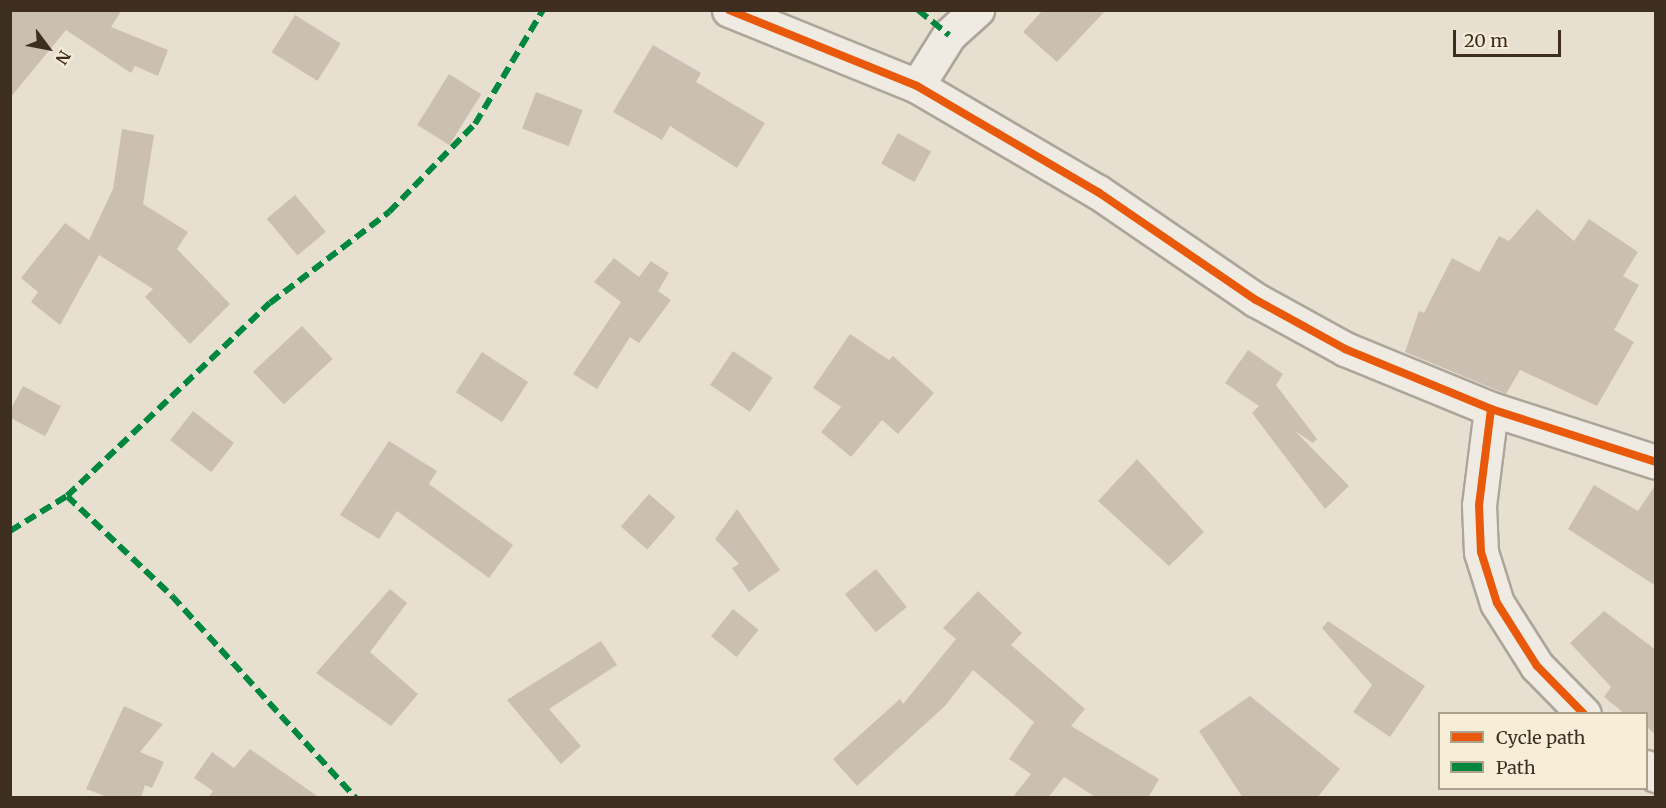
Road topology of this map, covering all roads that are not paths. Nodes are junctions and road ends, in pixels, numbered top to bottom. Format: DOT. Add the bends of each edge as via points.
graph roads {
  1 [pos="729,10"];
  2 [pos="977,10"];
  3 [pos="916,86"];
  4 [pos="1491,409"];
  5 [pos="1656,462"];
  6 [pos="1582,712"];
  1 -- 3 [label="street"];
  2 -- 3 [label="street" via="949,35"];
  3 -- 4 [label="street" via="1098,192 1256,300 1345,349"];
  4 -- 5 [label="street"];
  4 -- 6 [label="street" via="1479,505 1481,552 1497,603 1537,666"];
}
